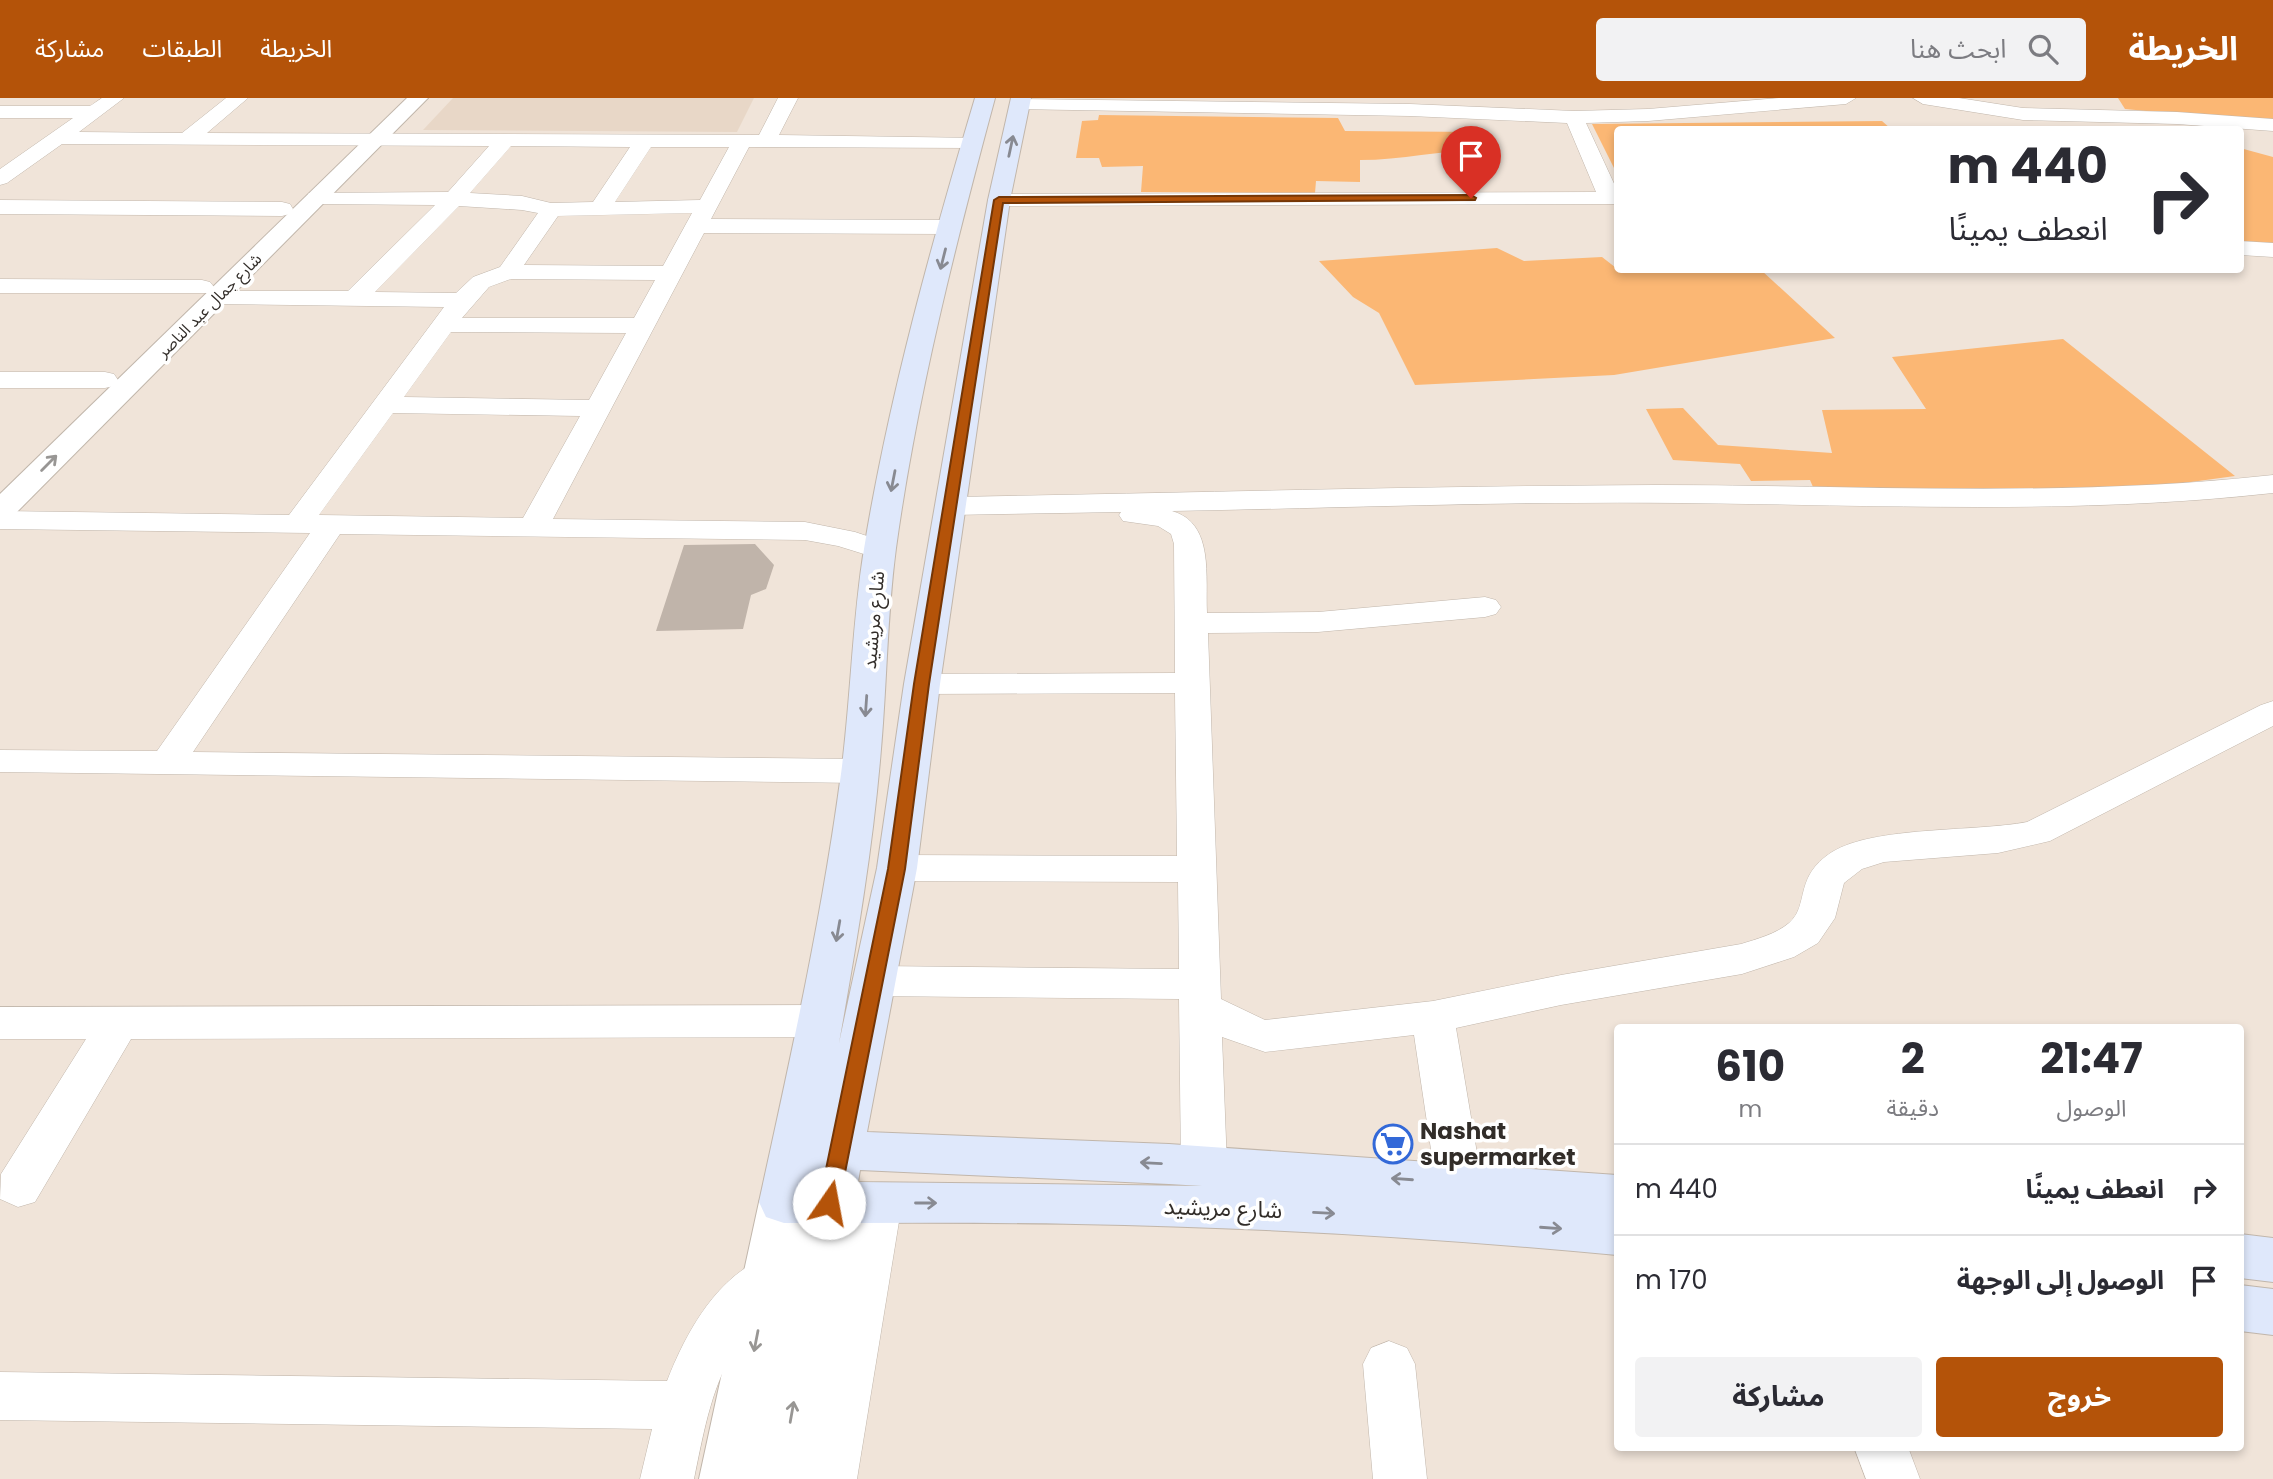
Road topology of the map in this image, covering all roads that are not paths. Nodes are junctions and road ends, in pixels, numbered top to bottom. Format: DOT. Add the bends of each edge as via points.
graph roads {
  1 [pos="114,98"];
  2 [pos="238,98"];
  3 [pos="397,98"];
  4 [pos="418,98"];
  5 [pos="788,98"];
  6 [pos="985,98"];
  7 [pos="1846,98"];
  8 [pos="1923,98"];
  9 [pos="1031,102"];
  10 [pos="0,112"];
  11 [pos="93,112"];
  12 [pos="1574,117"];
  13 [pos="2273,125"];
  14 [pos="58,138"];
  15 [pos="188,138"];
  16 [pos="366,139"];
  17 [pos="506,139"];
  18 [pos="645,139"];
  19 [pos="755,140"];
  20 [pos="972,142"];
  21 [pos="0,179"];
  22 [pos="317,198"];
  23 [pos="1614,198"];
  24 [pos="454,199"];
  25 [pos="999,200"];
  26 [pos="600,206"];
  27 [pos="0,207"];
  28 [pos="282,209"];
  29 [pos="551,210"];
  30 [pos="701,216"];
  31 [pos="950,227"];
  32 [pos="2244,248"];
  33 [pos="2273,250"];
  34 [pos="508,272"];
  35 [pos="670,274"];
  36 [pos="0,286"];
  37 [pos="209,292"];
  38 [pos="355,299"];
  39 [pos="462,299"];
  40 [pos="443,325"];
  41 [pos="642,326"];
  42 [pos="0,380"];
  43 [pos="106,380"];
  44 [pos="384,405"];
  45 [pos="598,408"];
  46 [pos="0,482"];
  47 [pos="2273,484"];
  48 [pos="0,511"];
  49 [pos="949,511"];
  50 [pos="887,516"];
  51 [pos="0,520"];
  52 [pos="297,524"];
  53 [pos="331,525"];
  54 [pos="532,528"];
  55 [pos="805,531"];
  56 [pos="880,550"];
  57 [pos="1485,607"];
  58 [pos="1191,623"];
  59 [pos="870,638"];
  60 [pos="929,641"];
  61 [pos="1192,683"];
  62 [pos="922,684"];
  63 [pos="2273,712"];
  64 [pos="0,761"];
  65 [pos="168,762"];
  66 [pos="861,771"];
  67 [pos="897,869"];
  68 [pos="1197,869"];
  69 [pos="874,981"];
  70 [pos="1200,996"];
  71 [pos="1433,1017"];
  72 [pos="821,1021"];
  73 [pos="119,1022"];
  74 [pos="0,1023"];
  75 [pos="817,1149"];
  76 [pos="1204,1166"];
  77 [pos="1459,1182"];
  78 [pos="18,1188"];
  79 [pos="1614,1195"];
  80 [pos="830,1203"];
  81 [pos="1614,1234"];
  82 [pos="2244,1256"];
  83 [pos="2273,1259"];
  84 [pos="769,1276"];
  85 [pos="2244,1308"];
  86 [pos="2273,1312"];
  87 [pos="1389,1364"];
  88 [pos="0,1396"];
  89 [pos="684,1405"];
  90 [pos="1882,1451"];
  91 [pos="667,1479"];
  92 [pos="728,1479"];
  93 [pos="780,1479"];
  94 [pos="830,1479"];
  95 [pos="1400,1479"];
  96 [pos="1893,1479"];
  1 -- 11 [label="street"];
  2 -- 15 [label="street"];
  3 -- 16 [label="street, شارع جمال عبد الناصر"];
  4 -- 16 [label="street, شارع جمال عبد الناصر"];
  5 -- 19 [label="street"];
  6 -- 20 [label="main road, شارع مريشيد"];
  7 -- 12 [label="street"];
  8 -- 13 [label="street" via="2023,114"];
  9 -- 12 [label="street"];
  25 -- 9 [label="main road, شارع مريشيد, one-way"];
  10 -- 11 [label="street"];
  11 -- 14 [label="street"];
  12 -- 23 [label="street"];
  14 -- 15 [label="street"];
  14 -- 21 [label="street"];
  15 -- 16 [label="street"];
  16 -- 17 [label="street"];
  16 -- 22 [label="street, شارع جمال عبد الناصر"];
  16 -- 28 [label="street, شارع جمال عبد الناصر"];
  17 -- 18 [label="street"];
  17 -- 24 [label="street"];
  18 -- 19 [label="street"];
  18 -- 26 [label="street"];
  19 -- 20 [label="street"];
  19 -- 30 [label="street"];
  20 -- 31 [label="main road, شارع مريشيد"];
  22 -- 24 [label="street"];
  22 -- 37 [label="street, شارع جمال عبد الناصر"];
  23 -- 25 [label="street"];
  24 -- 29 [label="street" via="522,203"];
  24 -- 38 [label="street"];
  25 -- 49 [label="main road, شارع مريشيد"];
  26 -- 29 [label="street"];
  26 -- 30 [label="street"];
  27 -- 28 [label="street"];
  28 -- 37 [label="street, شارع جمال عبد الناصر"];
  29 -- 34 [label="street"];
  30 -- 31 [label="street"];
  30 -- 35 [label="street"];
  31 -- 50 [label="main road, شارع مريشيد, one-way" via="914,371"];
  32 -- 33 [label="street"];
  34 -- 35 [label="street"];
  34 -- 39 [label="street" via="481,282"];
  35 -- 41 [label="street"];
  36 -- 37 [label="street"];
  37 -- 38 [label="street"];
  37 -- 43 [label="street, شارع جمال عبد الناصر"];
  48 -- 37 [label="street, شارع جمال عبد الناصر, one-way"];
  38 -- 39 [label="street"];
  39 -- 40 [label="street"];
  40 -- 41 [label="street"];
  40 -- 44 [label="street"];
  41 -- 45 [label="street"];
  42 -- 43 [label="street"];
  43 -- 46 [label="street, شارع جمال عبد الناصر"];
  44 -- 45 [label="street"];
  44 -- 52 [label="street"];
  45 -- 54 [label="street"];
  47 -- 49 [label="street" via="2090,498 1654,494"];
  49 -- 58 [label="street" via="1170,519 1188,534"];
  49 -- 60 [label="main road, شارع مريشيد"];
  50 -- 55 [label="street"];
  50 -- 56 [label="main road, شارع مريشيد"];
  51 -- 52 [label="street"];
  52 -- 53 [label="street"];
  53 -- 54 [label="street"];
  53 -- 65 [label="street"];
  54 -- 55 [label="street"];
  55 -- 56 [label="street"];
  56 -- 59 [label="main road, شارع مريشيد"];
  57 -- 58 [label="street" via="1318,622"];
  58 -- 61 [label="street"];
  59 -- 60 [label="main road" via="891,645"];
  59 -- 66 [label="main road, شارع مريشيد, one-way"];
  60 -- 62 [label="main road, شارع مريشيد"];
  61 -- 62 [label="street"];
  61 -- 68 [label="street"];
  62 -- 67 [label="main road, شارع مريشيد"];
  63 -- 71 [label="street" via="2037,832 1998,840 1881,849 1848,860 1826,877 1815,918 1804,933 1780,947 1742,960"];
  64 -- 65 [label="street"];
  65 -- 66 [label="street"];
  66 -- 72 [label="main road, شارع مريشيد, one-way"];
  67 -- 68 [label="street"];
  67 -- 69 [label="main road, شارع مريشيد"];
  68 -- 70 [label="street"];
  69 -- 70 [label="street"];
  69 -- 75 [label="main road, شارع مريشيد"];
  70 -- 71 [label="street" via="1244,1031 1265,1036"];
  70 -- 76 [label="street"];
  71 -- 77 [label="street"];
  72 -- 73 [label="street"];
  72 -- 75 [label="main road, شارع مريشيد"];
  73 -- 74 [label="street"];
  73 -- 78 [label="street"];
  76 -- 75 [label="main road, شارع مريشيد, one-way"];
  75 -- 80 [label="main road, شارع مريشيد"];
  77 -- 76 [label="main road, شارع مريشيد, one-way"];
  77 -- 79 [label="main road, شارع مريشيد"];
  80 -- 81 [label="main road, شارع مريشيد, one-way" via="1236,1208"];
  80 -- 84 [label="street"];
  93 -- 80 [label="street, one-way"];
  80 -- 94 [label="street"];
  82 -- 83 [label="main road"];
  84 -- 89 [label="street" via="730,1312 715,1333"];
  84 -- 92 [label="street, one-way"];
  85 -- 86 [label="main road"];
  87 -- 95 [label="street"];
  88 -- 89 [label="street"];
  89 -- 91 [label="street"];
  90 -- 96 [label="street"];
}
